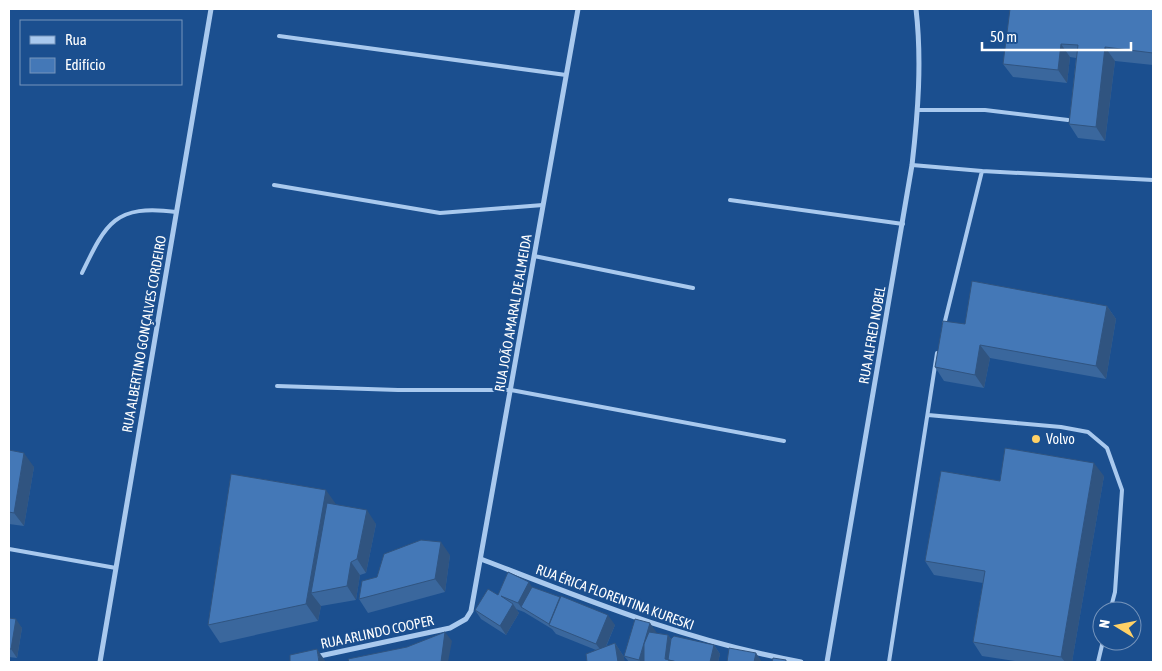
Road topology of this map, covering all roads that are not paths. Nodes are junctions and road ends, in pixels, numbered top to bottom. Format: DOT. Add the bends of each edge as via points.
graph roads {
  1 [pos="211,9"];
  2 [pos="578,9"];
  3 [pos="916,9"];
  4 [pos="279,36"];
  5 [pos="566,75"];
  6 [pos="918,110"];
  7 [pos="1068,120"];
  8 [pos="912,165"];
  9 [pos="982,171"];
  10 [pos="1153,180"];
  11 [pos="274,185"];
  12 [pos="730,200"];
  13 [pos="544,205"];
  14 [pos="176,212"];
  15 [pos="903,224"];
  16 [pos="534,256"];
  17 [pos="82,273"];
  18 [pos="693,288"];
  19 [pos="942,332"];
  20 [pos="938,352"];
  21 [pos="277,386"];
  22 [pos="511,390"];
  23 [pos="928,415"];
  24 [pos="784,441"];
  25 [pos="9,549"];
  26 [pos="481,559"];
  27 [pos="116,568"];
  28 [pos="1113,601"];
  29 [pos="466,619"];
  30 [pos="311,658"];
  31 [pos="100,662"];
  32 [pos="801,662"];
  33 [pos="827,662"];
  34 [pos="889,662"];
  1 -- 14 [label="street, RUA ALBERTINO GONÇALVES CORDEIRO"];
  2 -- 5 [label="street, RUA JOÃO AMARAL DE ALMEIDA"];
  3 -- 6 [label="street, RUA ALFRED NOBEL"];
  4 -- 5 [label="lane"];
  5 -- 13 [label="street, RUA JOÃO AMARAL DE ALMEIDA"];
  6 -- 7 [label="lane" via="985,110"];
  6 -- 8 [label="street, RUA ALFRED NOBEL"];
  8 -- 9 [label="lane"];
  8 -- 15 [label="street, RUA ALFRED NOBEL"];
  9 -- 10 [label="lane"];
  9 -- 19 [label="lane"];
  11 -- 13 [label="lane" via="440,213"];
  12 -- 15 [label="lane"];
  13 -- 16 [label="street, RUA JOÃO AMARAL DE ALMEIDA"];
  14 -- 17 [label="lane" via="149,209 123,216 109,224"];
  14 -- 27 [label="street, RUA ALBERTINO GONÇALVES CORDEIRO"];
  15 -- 33 [label="street, RUA ALFRED NOBEL"];
  16 -- 18 [label="lane"];
  16 -- 22 [label="street, RUA JOÃO AMARAL DE ALMEIDA"];
  20 -- 23 [label="lane"];
  21 -- 22 [label="lane"];
  22 -- 24 [label="lane"];
  22 -- 26 [label="street, RUA JOÃO AMARAL DE ALMEIDA"];
  23 -- 28 [label="lane" via="1079,430 1088,432 1107,448 1122,490"];
  23 -- 34 [label="lane"];
  25 -- 27 [label="lane"];
  26 -- 29 [label="street, RUA JOÃO AMARAL DE ALMEIDA" via="474,602"];
  26 -- 32 [label="street, RUA ÉRICA FLORENTINA KURESKI" via="666,629"];
  27 -- 31 [label="street, RUA ALBERTINO GONÇALVES CORDEIRO"];
  29 -- 30 [label="street, RUA ARLINDO COOPER" via="450,628"];
}
